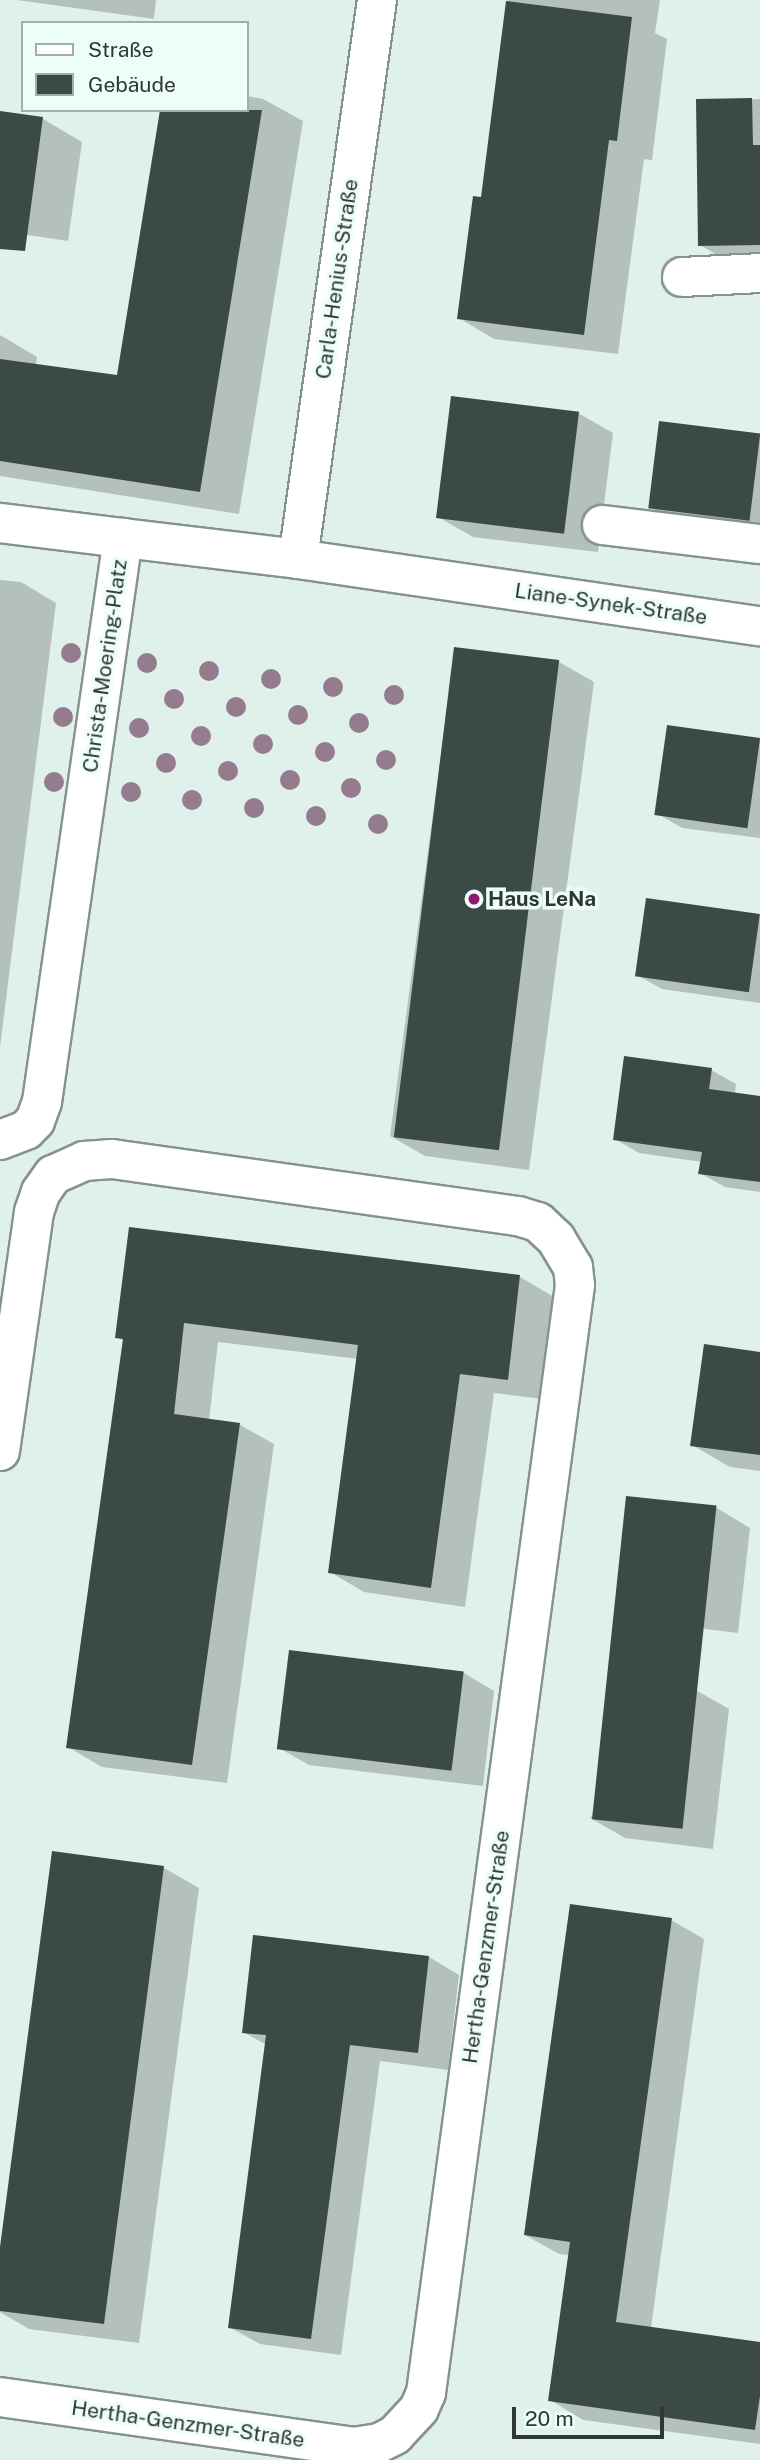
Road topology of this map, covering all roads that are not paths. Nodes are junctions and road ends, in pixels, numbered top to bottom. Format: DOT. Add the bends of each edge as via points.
graph roads {
  1 [pos="376,0"];
  2 [pos="760,273"];
  3 [pos="682,277"];
  4 [pos="0,523"];
  5 [pos="602,525"];
  6 [pos="123,538"];
  7 [pos="760,544"];
  8 [pos="298,559"];
  9 [pos="463,582"];
  10 [pos="760,626"];
  11 [pos="13,1135"];
  12 [pos="0,1451"];
  13 [pos="0,2397"];
  1 -- 8 [label="street, Carla-Henius-Straße"];
  2 -- 3 [label="street"];
  4 -- 6 [label="street"];
  5 -- 7 [label="street"];
  6 -- 8 [label="street, Christa-Moering-Platz"];
  6 -- 11 [label="street, Christa-Moering-Platz" via="42,1102 35,1121"];
  8 -- 9 [label="street, Christa-Moering-Platz"];
  9 -- 10 [label="street, Liane-Synek-Straße"];
  12 -- 13 [label="street, Hertha-Genzmer-Straße" via="34,1212 54,1175 84,1161 112,1159 518,1216 538,1222 565,1251 573,1267 575,1285 426,2393 409,2424 395,2435 355,2447"];
}
